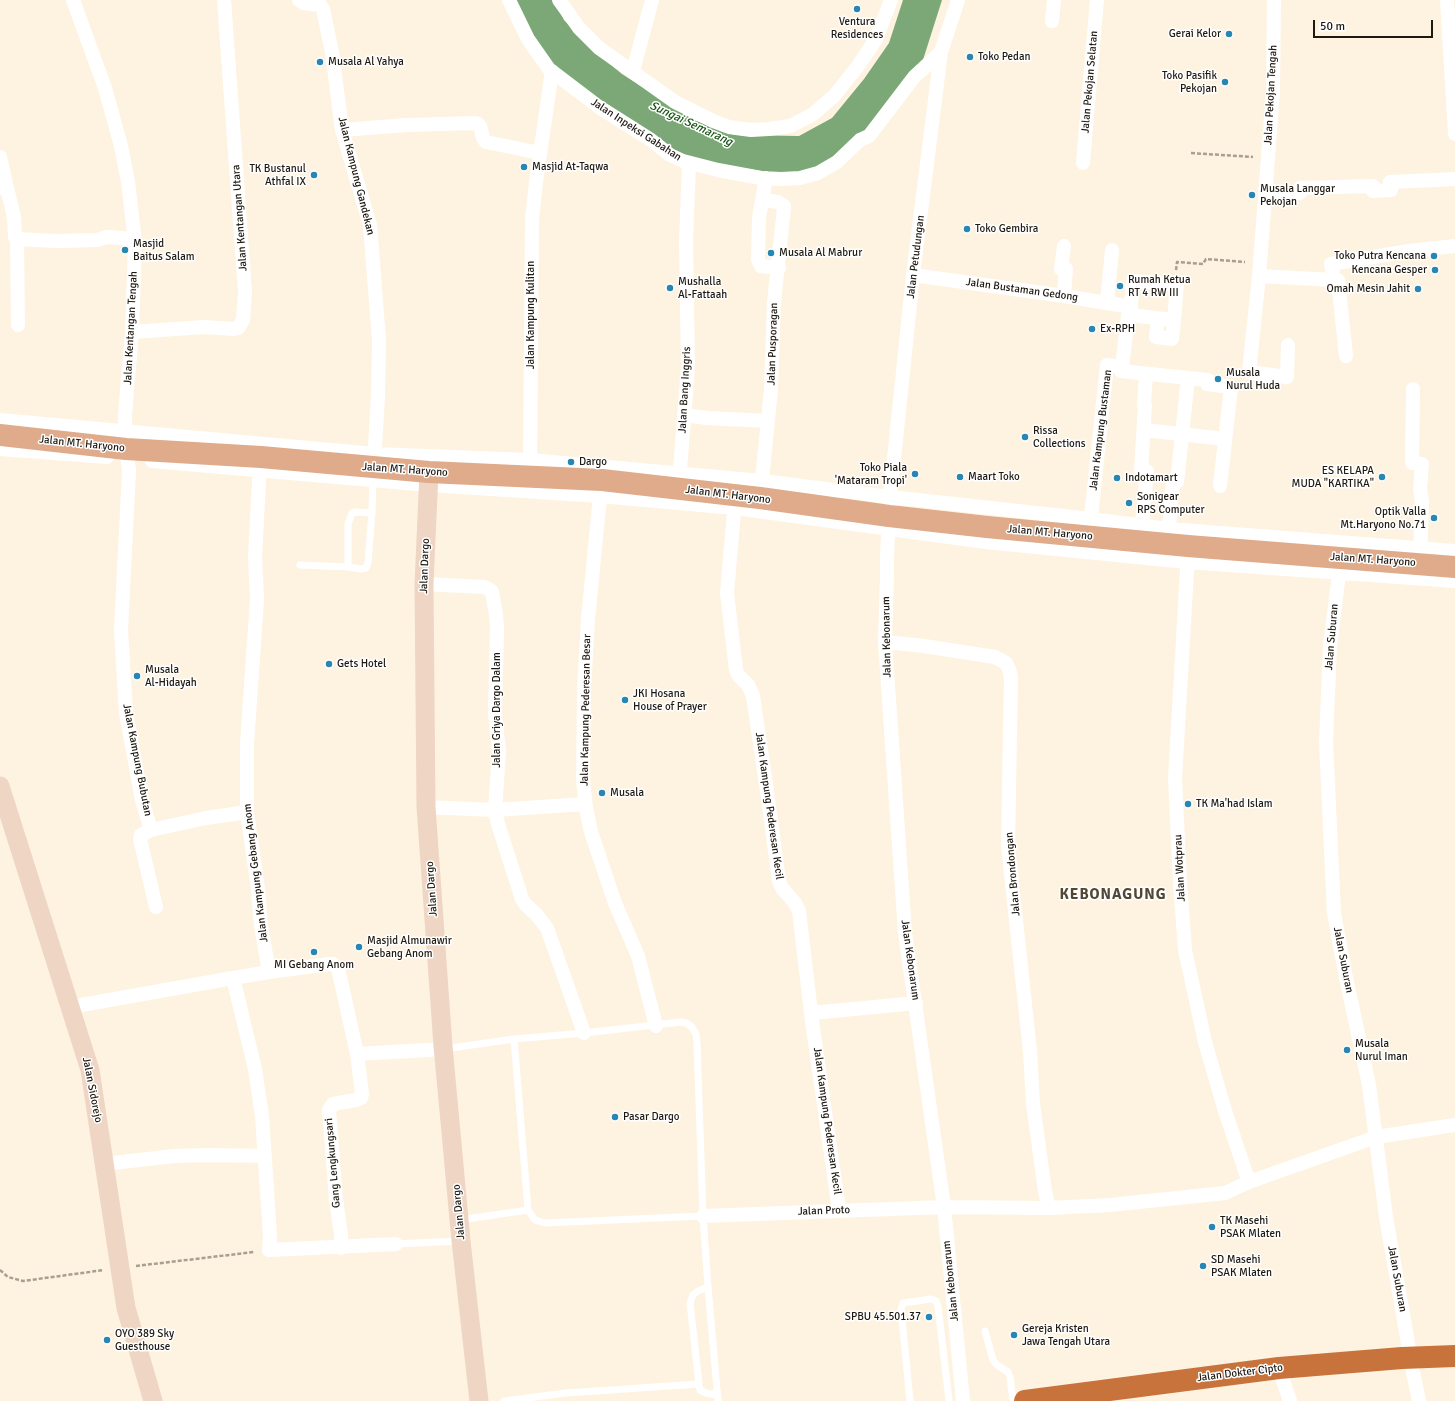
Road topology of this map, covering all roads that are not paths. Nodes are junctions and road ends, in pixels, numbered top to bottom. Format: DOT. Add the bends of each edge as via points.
graph roads {
  1 [pos="73,0"];
  2 [pos="224,0"];
  3 [pos="299,0"];
  4 [pos="509,0"];
  5 [pos="559,0"];
  6 [pos="652,0"];
  7 [pos="891,0"];
  8 [pos="958,0"];
  9 [pos="1054,0"];
  10 [pos="1097,0"];
  11 [pos="1274,0"];
  12 [pos="1447,0"];
  13 [pos="1052,22"];
  14 [pos="941,52"];
  15 [pos="550,70"];
  16 [pos="633,71"];
  17 [pos="342,130"];
  18 [pos="1455,134"];
  19 [pos="540,153"];
  20 [pos="0,157"];
  21 [pos="689,163"];
  22 [pos="1083,163"];
  23 [pos="766,178"];
  24 [pos="1455,179"];
  25 [pos="4,188"];
  26 [pos="1265,190"];
  27 [pos="762,200"];
  28 [pos="17,239"];
  29 [pos="135,239"];
  30 [pos="1064,246"];
  31 [pos="1455,246"];
  32 [pos="1112,250"];
  33 [pos="779,268"];
  34 [pos="1259,270"];
  35 [pos="913,275"];
  36 [pos="1334,280"];
  37 [pos="1064,296"];
  38 [pos="1107,303"];
  39 [pos="1130,311"];
  40 [pos="18,325"];
  41 [pos="132,332"];
  42 [pos="1288,345"];
  43 [pos="1346,356"];
  44 [pos="1122,367"];
  45 [pos="1146,374"];
  46 [pos="1188,378"];
  47 [pos="1413,389"];
  48 [pos="684,415"];
  49 [pos="0,420"];
  50 [pos="767,421"];
  51 [pos="1144,430"];
  52 [pos="56,433"];
  53 [pos="1183,434"];
  54 [pos="0,435"];
  55 [pos="1225,439"];
  56 [pos="126,446"];
  57 [pos="0,449"];
  58 [pos="181,451"];
  59 [pos="260,464"];
  60 [pos="374,467"];
  61 [pos="530,468"];
  62 [pos="429,478"];
  63 [pos="679,481"];
  64 [pos="1220,486"];
  65 [pos="601,488"];
  66 [pos="761,490"];
  67 [pos="735,502"];
  68 [pos="372,513"];
  69 [pos="889,514"];
  70 [pos="1090,528"];
  71 [pos="1141,534"];
  72 [pos="986,535"];
  73 [pos="1178,545"];
  74 [pos="1455,551"];
  75 [pos="1420,556"];
  76 [pos="300,565"];
  77 [pos="1340,566"];
  78 [pos="348,567"];
  79 [pos="1455,567"];
  80 [pos="1455,581"];
  81 [pos="424,584"];
  82 [pos="885,642"];
  83 [pos="0,786"];
  84 [pos="585,804"];
  85 [pos="426,807"];
  86 [pos="495,810"];
  87 [pos="247,812"];
  88 [pos="151,830"];
  89 [pos="156,907"];
  90 [pos="268,972"];
  91 [pos="233,978"];
  92 [pos="916,1003"];
  93 [pos="70,1007"];
  94 [pos="812,1013"];
  95 [pos="656,1026"];
  96 [pos="584,1033"];
  97 [pos="514,1039"];
  98 [pos="444,1049"];
  99 [pos="358,1054"];
  100 [pos="1455,1125"];
  101 [pos="1376,1137"];
  102 [pos="264,1156"];
  103 [pos="104,1164"];
  104 [pos="1249,1182"];
  105 [pos="944,1207"];
  106 [pos="1049,1208"];
  107 [pos="528,1210"];
  108 [pos="839,1210"];
  109 [pos="704,1216"];
  110 [pos="460,1220"];
  111 [pos="461,1241"];
  112 [pos="396,1244"];
  113 [pos="341,1248"];
  114 [pos="708,1288"];
  115 [pos="985,1331"];
  116 [pos="1455,1356"];
  117 [pos="1410,1358"];
  118 [pos="1279,1368"];
  119 [pos="699,1384"];
  120 [pos="717,1398"];
  121 [pos="1057,1399"];
  122 [pos="153,1401"];
  123 [pos="478,1401"];
  124 [pos="504,1401"];
  125 [pos="910,1401"];
  126 [pos="949,1401"];
  127 [pos="963,1401"];
  128 [pos="1013,1401"];
  129 [pos="1025,1401"];
  130 [pos="1290,1401"];
  131 [pos="1419,1401"];
  1 -- 29 [label="street, Jalan Kentangan Tengah" via="106,88 128,182"];
  2 -- 41 [label="street, Jalan Kentangan Utara" via="245,292 243,320 238,328 234,329 204,327"];
  3 -- 17 [label="street, Jalan Kampung Gandekan" via="320,5 323,9 332,52"];
  4 -- 15 [label="street, Jalan Inpeksi Gabahan" via="528,39"];
  5 -- 16 [label="street" via="579,28 599,48"];
  6 -- 16 [label="street"];
  7 -- 16 [label="street" via="876,39 834,96 812,115 790,126 751,130 729,127 675,102"];
  8 -- 14 [label="street, Jalan Petudungan"];
  9 -- 13 [label="street"];
  10 -- 22 [label="street, Jalan Pekojan Selatan"];
  11 -- 26 [label="street, Jalan Pekojan Tengah" via="1272,91"];
  12 -- 18 [label="street"];
  14 -- 23 [label="street, Jalan Inpeksi Gabahan" via="914,77 869,136 860,140 837,162 818,173 800,178"];
  14 -- 35 [label="street, Jalan Petudungan"];
  15 -- 19 [label="street, Jalan Kampung Kulitan"];
  15 -- 21 [label="street, Jalan Inpeksi Gabahan" via="670,155"];
  17 -- 19 [label="street" via="475,123 480,126 486,142"];
  17 -- 60 [label="street, Jalan Kampung Gandekan" via="372,239 378,340"];
  19 -- 61 [label="street, Jalan Kampung Kulitan" via="532,226"];
  20 -- 25 [label="street"];
  21 -- 23 [label="street, Jalan Inpeksi Gabahan" via="734,174"];
  21 -- 48 [label="street, Jalan Bang Inggris" via="686,241 688,367"];
  23 -- 27 [label="street"];
  24 -- 26 [label="street" via="1390,182 1391,190 1373,191 1373,186 1300,188 1300,193"];
  25 -- 28 [label="street" via="14,217"];
  26 -- 34 [label="street, Jalan Pekojan Tengah"];
  27 -- 33 [label="street" via="758,260 761,266"];
  27 -- 33 [label="street, Jalan Pusporagan" via="778,202 784,206"];
  28 -- 29 [label="street"];
  28 -- 40 [label="street"];
  29 -- 41 [label="street, Jalan Kentangan Tengah"];
  30 -- 37 [label="street" via="1061,269 1066,269"];
  31 -- 36 [label="street" via="1331,264"];
  32 -- 38 [label="street"];
  33 -- 50 [label="street, Jalan Pusporagan" via="774,302 771,389"];
  34 -- 36 [label="street"];
  34 -- 42 [label="street, Jalan Pekojan Tengah" via="1249,372 1287,377"];
  35 -- 37 [label="street, Jalan Bustaman Gedong"];
  35 -- 69 [label="street, Jalan Petudungan"];
  36 -- 43 [label="street" via="1338,280"];
  37 -- 38 [label="street, Jalan Bustaman Gedong"];
  38 -- 39 [label="street, Jalan Bustaman Gedong"];
  39 -- 39 [label="street, Jalan Bustaman Gedong" via="1158,319 1174,320 1177,285 1133,281"];
  39 -- 44 [label="street, Jalan Kampung Bustaman"];
  41 -- 56 [label="street, Jalan Kentangan Tengah" via="125,415"];
  44 -- 45 [label="street" via="1121,371"];
  44 -- 70 [label="street, Jalan Kampung Bustaman" via="1107,365"];
  45 -- 46 [label="street"];
  45 -- 51 [label="street"];
  46 -- 53 [label="street, Jalan Wotprau"];
  46 -- 55 [label="street" via="1208,380 1207,384 1231,387"];
  47 -- 75 [label="street" via="1412,463 1422,464"];
  48 -- 50 [label="street"];
  48 -- 63 [label="street, Jalan Bang Inggris"];
  49 -- 52 [label="street"];
  50 -- 66 [label="street, Jalan Pusporagan"];
  51 -- 53 [label="street"];
  51 -- 71 [label="street" via="1141,470 1147,471"];
  52 -- 54 [label="main road, Jalan MT. Haryono"];
  52 -- 56 [label="main road, Jalan MT. Haryono"];
  53 -- 55 [label="street"];
  53 -- 73 [label="street, Jalan Wotprau" via="1177,482 1173,481"];
  55 -- 64 [label="street"];
  56 -- 57 [label="street"];
  56 -- 58 [label="main road, Jalan MT. Haryono"];
  56 -- 88 [label="street, Jalan Kampung Bubutan" via="129,470 120,630 126,713 142,800"];
  58 -- 59 [label="main road, Jalan MT. Haryono"];
  58 -- 60 [label="street"];
  59 -- 60 [label="main road, Jalan MT. Haryono" via="305,468"];
  59 -- 87 [label="street, Jalan Kampung Gebang Anom" via="255,557 257,599 247,744"];
  60 -- 61 [label="street"];
  60 -- 62 [label="main road, Jalan MT. Haryono"];
  60 -- 68 [label="lane"];
  61 -- 62 [label="main road, Jalan MT. Haryono"];
  61 -- 63 [label="street"];
  61 -- 65 [label="main road, Jalan MT. Haryono"];
  62 -- 65 [label="street"];
  62 -- 81 [label="street, Jalan Dargo"];
  63 -- 65 [label="main road, Jalan MT. Haryono"];
  63 -- 66 [label="street"];
  63 -- 67 [label="main road, Jalan MT. Haryono"];
  65 -- 67 [label="street"];
  65 -- 84 [label="street, Jalan Kampung Pederesan Besar" via="584,689"];
  66 -- 67 [label="main road, Jalan MT. Haryono"];
  66 -- 69 [label="main road, Jalan MT. Haryono"];
  67 -- 69 [label="street"];
  67 -- 94 [label="street, Jalan Kampung Pederesan Kecil" via="727,592 736,670 753,696 780,881 782,888 799,911"];
  68 -- 78 [label="lane" via="366,568"];
  68 -- 78 [label="lane" via="352,513 348,524"];
  69 -- 70 [label="street"];
  69 -- 72 [label="main road, Jalan MT. Haryono"];
  69 -- 82 [label="street, Jalan Kebonarum"];
  70 -- 71 [label="main road, Jalan MT. Haryono"];
  70 -- 72 [label="main road, Jalan MT. Haryono"];
  71 -- 73 [label="main road, Jalan MT. Haryono"];
  72 -- 73 [label="street"];
  73 -- 75 [label="street"];
  73 -- 77 [label="main road, Jalan MT. Haryono"];
  73 -- 104 [label="street, Jalan Wotprau" via="1175,778 1185,950 1205,1042"];
  74 -- 75 [label="street"];
  75 -- 77 [label="main road, Jalan MT. Haryono"];
  75 -- 79 [label="main road, Jalan MT. Haryono"];
  76 -- 78 [label="lane"];
  77 -- 80 [label="street"];
  77 -- 101 [label="street, Jalan Suburan" via="1330,646 1326,742 1334,913 1344,973 1369,1084"];
  81 -- 85 [label="street, Jalan Dargo"];
  81 -- 86 [label="street, Jalan Griya Dargo Dalam" via="484,587 492,592 497,628 495,713 499,752"];
  82 -- 92 [label="street, Jalan Kebonarum" via="905,933"];
  82 -- 106 [label="street, Jalan Brondongan" via="995,657 1006,663 1009,669 1011,677 1008,846 1030,1051 1033,1104"];
  83 -- 93 [label="street, Jalan Sidorejo"];
  84 -- 86 [label="street"];
  84 -- 95 [label="street, Jalan Kampung Pederesan Besar" via="591,832 605,873 638,956"];
  85 -- 86 [label="street"];
  85 -- 98 [label="street, Jalan Dargo"];
  86 -- 96 [label="street, Jalan Griya Dargo Dalam" via="522,898 547,928"];
  87 -- 88 [label="street, Jalan Kampung Bubutan"];
  87 -- 90 [label="street, Jalan Kampung Gebang Anom"];
  88 -- 89 [label="street" via="141,834 140,839"];
  90 -- 91 [label="street"];
  90 -- 99 [label="street" via="329,964 338,968"];
  91 -- 93 [label="street"];
  91 -- 102 [label="street" via="255,1069"];
  92 -- 94 [label="street"];
  92 -- 105 [label="street, Jalan Kebonarum"];
  93 -- 103 [label="street, Jalan Sidorejo" via="90,1070"];
  94 -- 108 [label="street, Jalan Kampung Pederesan Kecil"];
  95 -- 96 [label="lane"];
  95 -- 109 [label="lane" via="686,1023 696,1034"];
  96 -- 97 [label="lane"];
  97 -- 98 [label="lane"];
  97 -- 107 [label="lane"];
  98 -- 99 [label="street"];
  98 -- 110 [label="street, Jalan Dargo"];
  99 -- 113 [label="street, Gang Lengkungsari" via="361,1098 333,1104 329,1110"];
  100 -- 101 [label="street, Jalan Proto"];
  101 -- 104 [label="street, Jalan Proto"];
  101 -- 117 [label="street, Jalan Suburan" via="1386,1217"];
  102 -- 103 [label="street" via="174,1156"];
  102 -- 113 [label="street" via="269,1250"];
  103 -- 122 [label="street, Jalan Sidorejo" via="126,1308"];
  104 -- 106 [label="street, Jalan Proto" via="1225,1193 1110,1205"];
  105 -- 106 [label="street, Jalan Proto"];
  105 -- 108 [label="street, Jalan Proto"];
  105 -- 127 [label="street, Jalan Kebonarum"];
  107 -- 109 [label="lane" via="535,1220 545,1223"];
  107 -- 110 [label="lane"];
  108 -- 109 [label="street, Jalan Proto"];
  109 -- 114 [label="lane"];
  110 -- 111 [label="street, Jalan Dargo"];
  111 -- 112 [label="lane"];
  111 -- 123 [label="street, Jalan Dargo"];
  112 -- 113 [label="street"];
  114 -- 119 [label="lane" via="693,1295 690,1303"];
  114 -- 120 [label="lane"];
  115 -- 128 [label="lane" via="993,1360 1008,1372"];
  116 -- 117 [label="highway, Jalan Dokter Cipto"];
  117 -- 118 [label="highway, Jalan Dokter Cipto"];
  117 -- 131 [label="street, Jalan Suburan"];
  118 -- 121 [label="highway, Jalan Dokter Cipto"];
  118 -- 130 [label="street"];
  119 -- 120 [label="lane" via="700,1390"];
  119 -- 124 [label="lane" via="566,1393"];
  121 -- 129 [label="highway, Jalan Dokter Cipto"];
  125 -- 126 [label="lane" via="901,1309 903,1303 931,1298 938,1306"];
}
